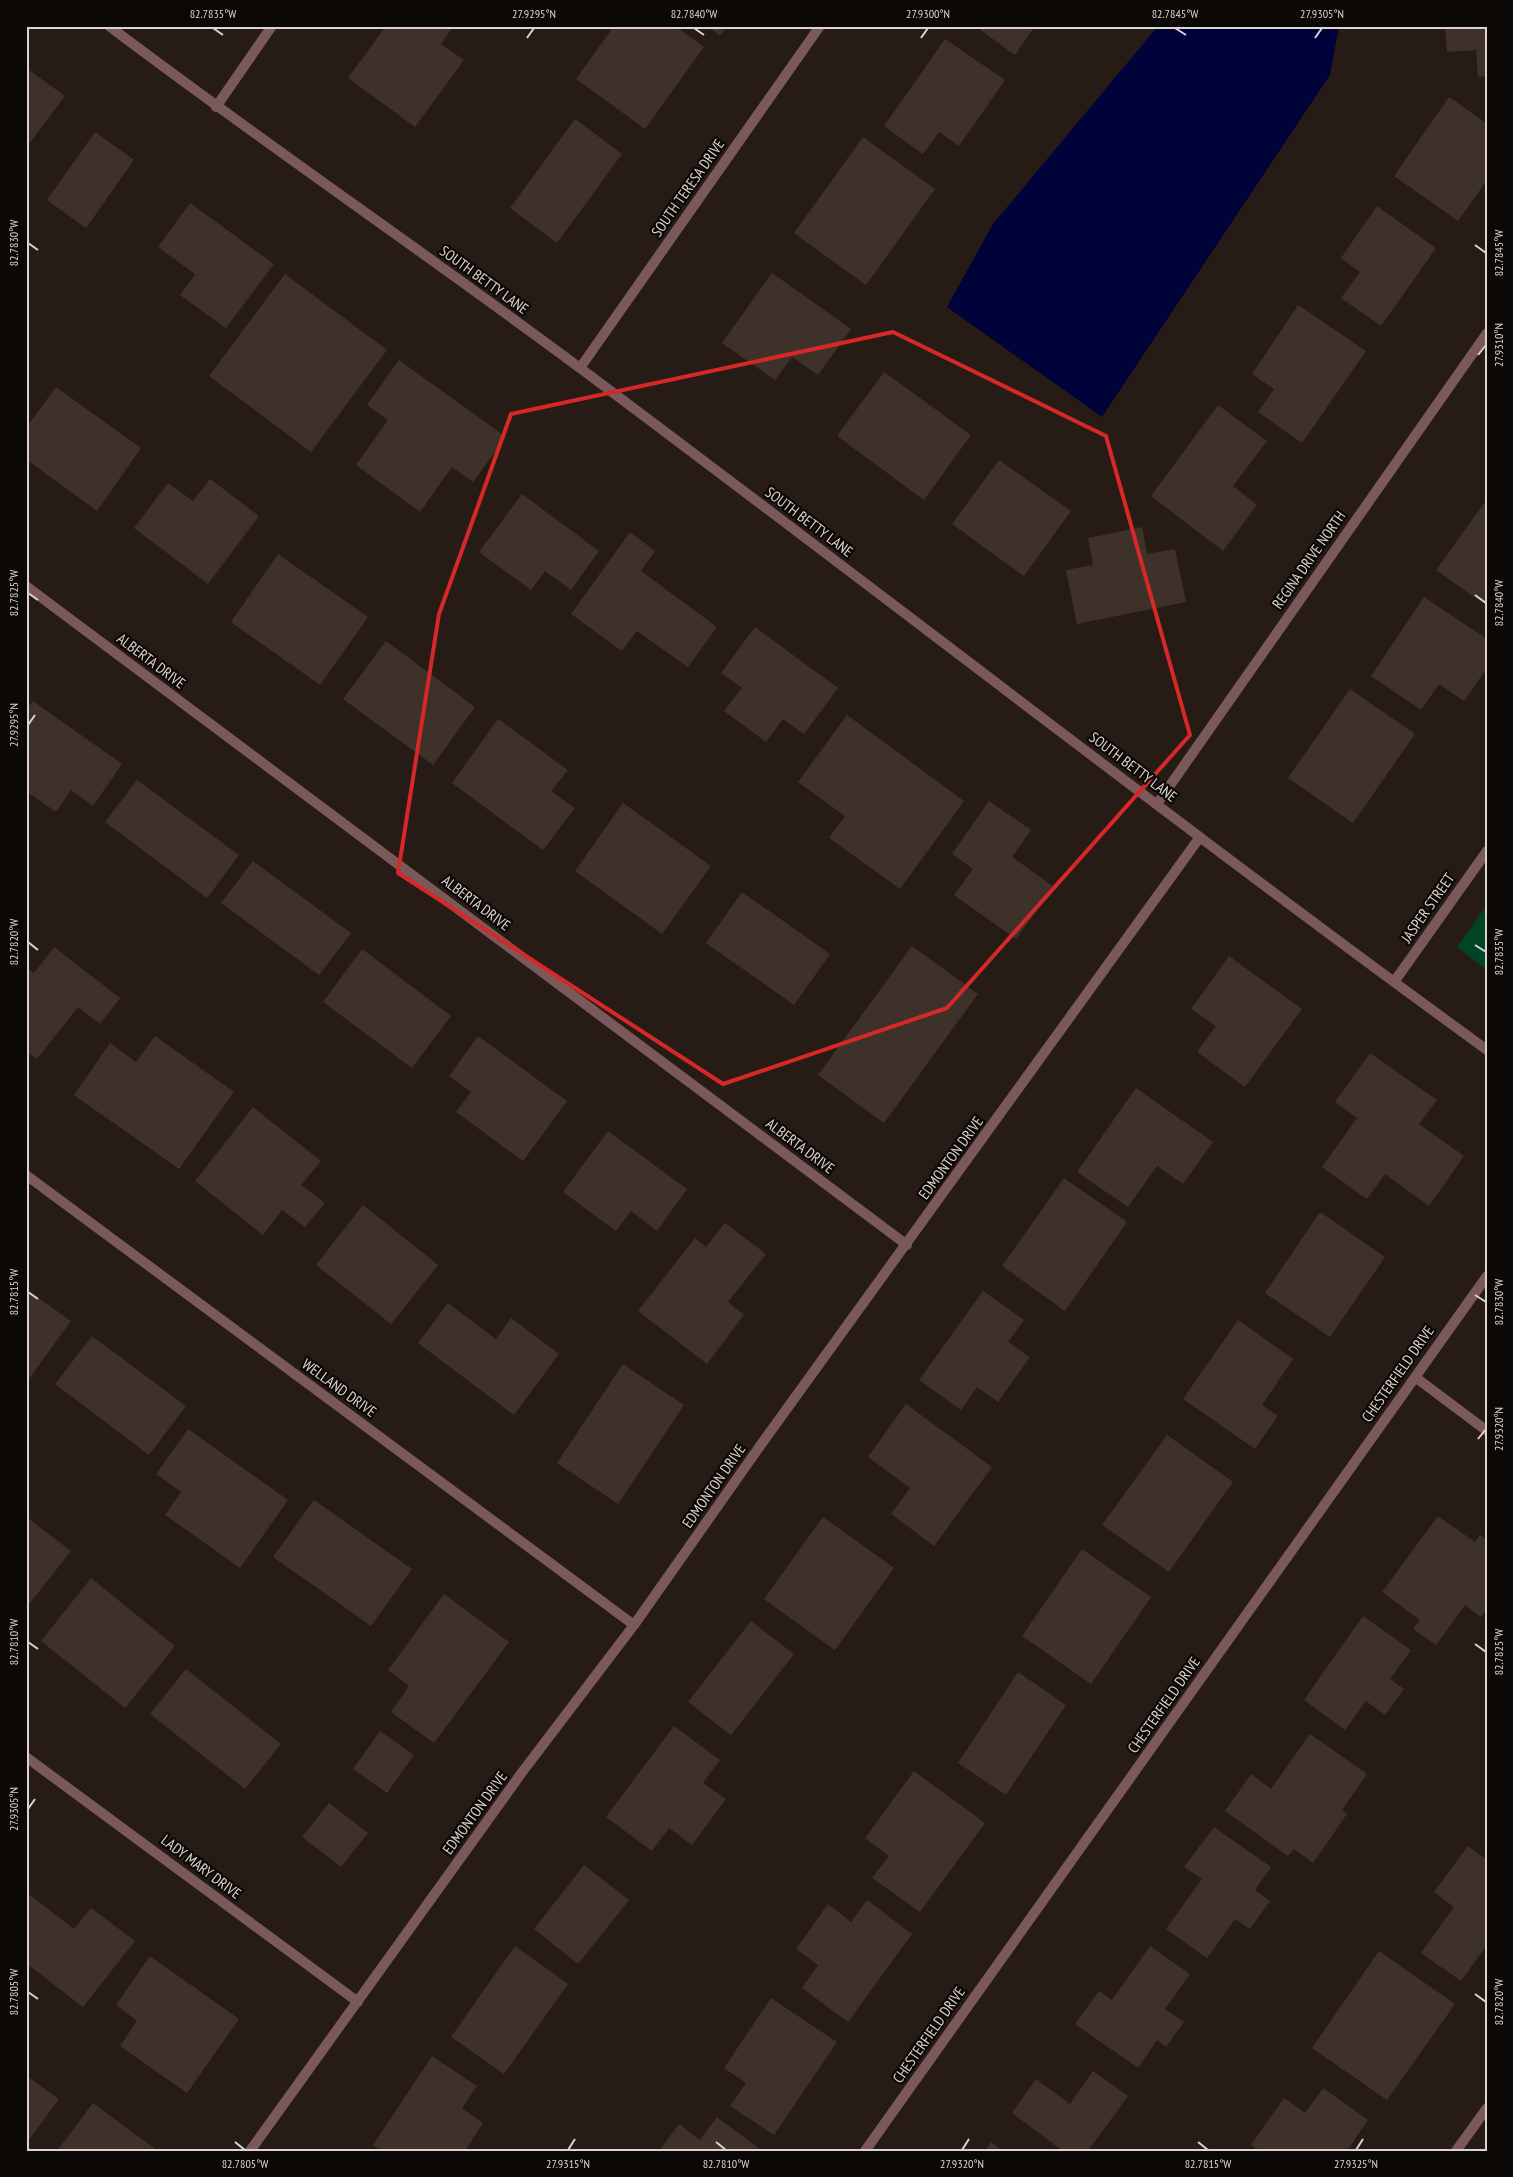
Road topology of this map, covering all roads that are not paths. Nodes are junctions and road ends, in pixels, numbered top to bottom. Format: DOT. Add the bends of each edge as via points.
graph roads {
  1 [pos="109,26"];
  2 [pos="272,26"];
  3 [pos="820,26"];
  4 [pos="216,106"];
  5 [pos="1487,333"];
  6 [pos="580,368"];
  7 [pos="26,586"];
  8 [pos="1157,804"];
  9 [pos="1200,837"];
  10 [pos="1487,851"];
  11 [pos="1394,982"];
  12 [pos="1487,1050"];
  13 [pos="26,1175"];
  14 [pos="907,1245"];
  15 [pos="1487,1276"];
  16 [pos="1415,1377"];
  17 [pos="1487,1431"];
  18 [pos="634,1624"];
  19 [pos="26,1757"];
  20 [pos="358,2002"];
  21 [pos="1487,2108"];
  22 [pos="250,2151"];
  23 [pos="865,2151"];
  24 [pos="1456,2151"];
  1 -- 4 [label="street, SOUTH BETTY LANE"];
  2 -- 4 [label="street"];
  3 -- 6 [label="street, SOUTH TERESA DRIVE"];
  4 -- 6 [label="street, SOUTH BETTY LANE"];
  5 -- 8 [label="street, REGINA DRIVE NORTH"];
  6 -- 8 [label="street, SOUTH BETTY LANE"];
  7 -- 14 [label="street, ALBERTA DRIVE"];
  8 -- 9 [label="street, SOUTH BETTY LANE"];
  9 -- 11 [label="street, SOUTH BETTY LANE"];
  9 -- 14 [label="street, EDMONTON DRIVE"];
  10 -- 11 [label="street, JASPER STREET"];
  11 -- 12 [label="street, SOUTH BETTY LANE"];
  13 -- 18 [label="street, WELLAND DRIVE"];
  14 -- 18 [label="street, EDMONTON DRIVE"];
  15 -- 16 [label="street, CHESTERFIELD DRIVE"];
  16 -- 17 [label="street"];
  16 -- 23 [label="street, CHESTERFIELD DRIVE"];
  18 -- 20 [label="street, EDMONTON DRIVE"];
  19 -- 20 [label="street, LADY MARY DRIVE"];
  20 -- 22 [label="street, EDMONTON DRIVE"];
  21 -- 24 [label="street"];
}
